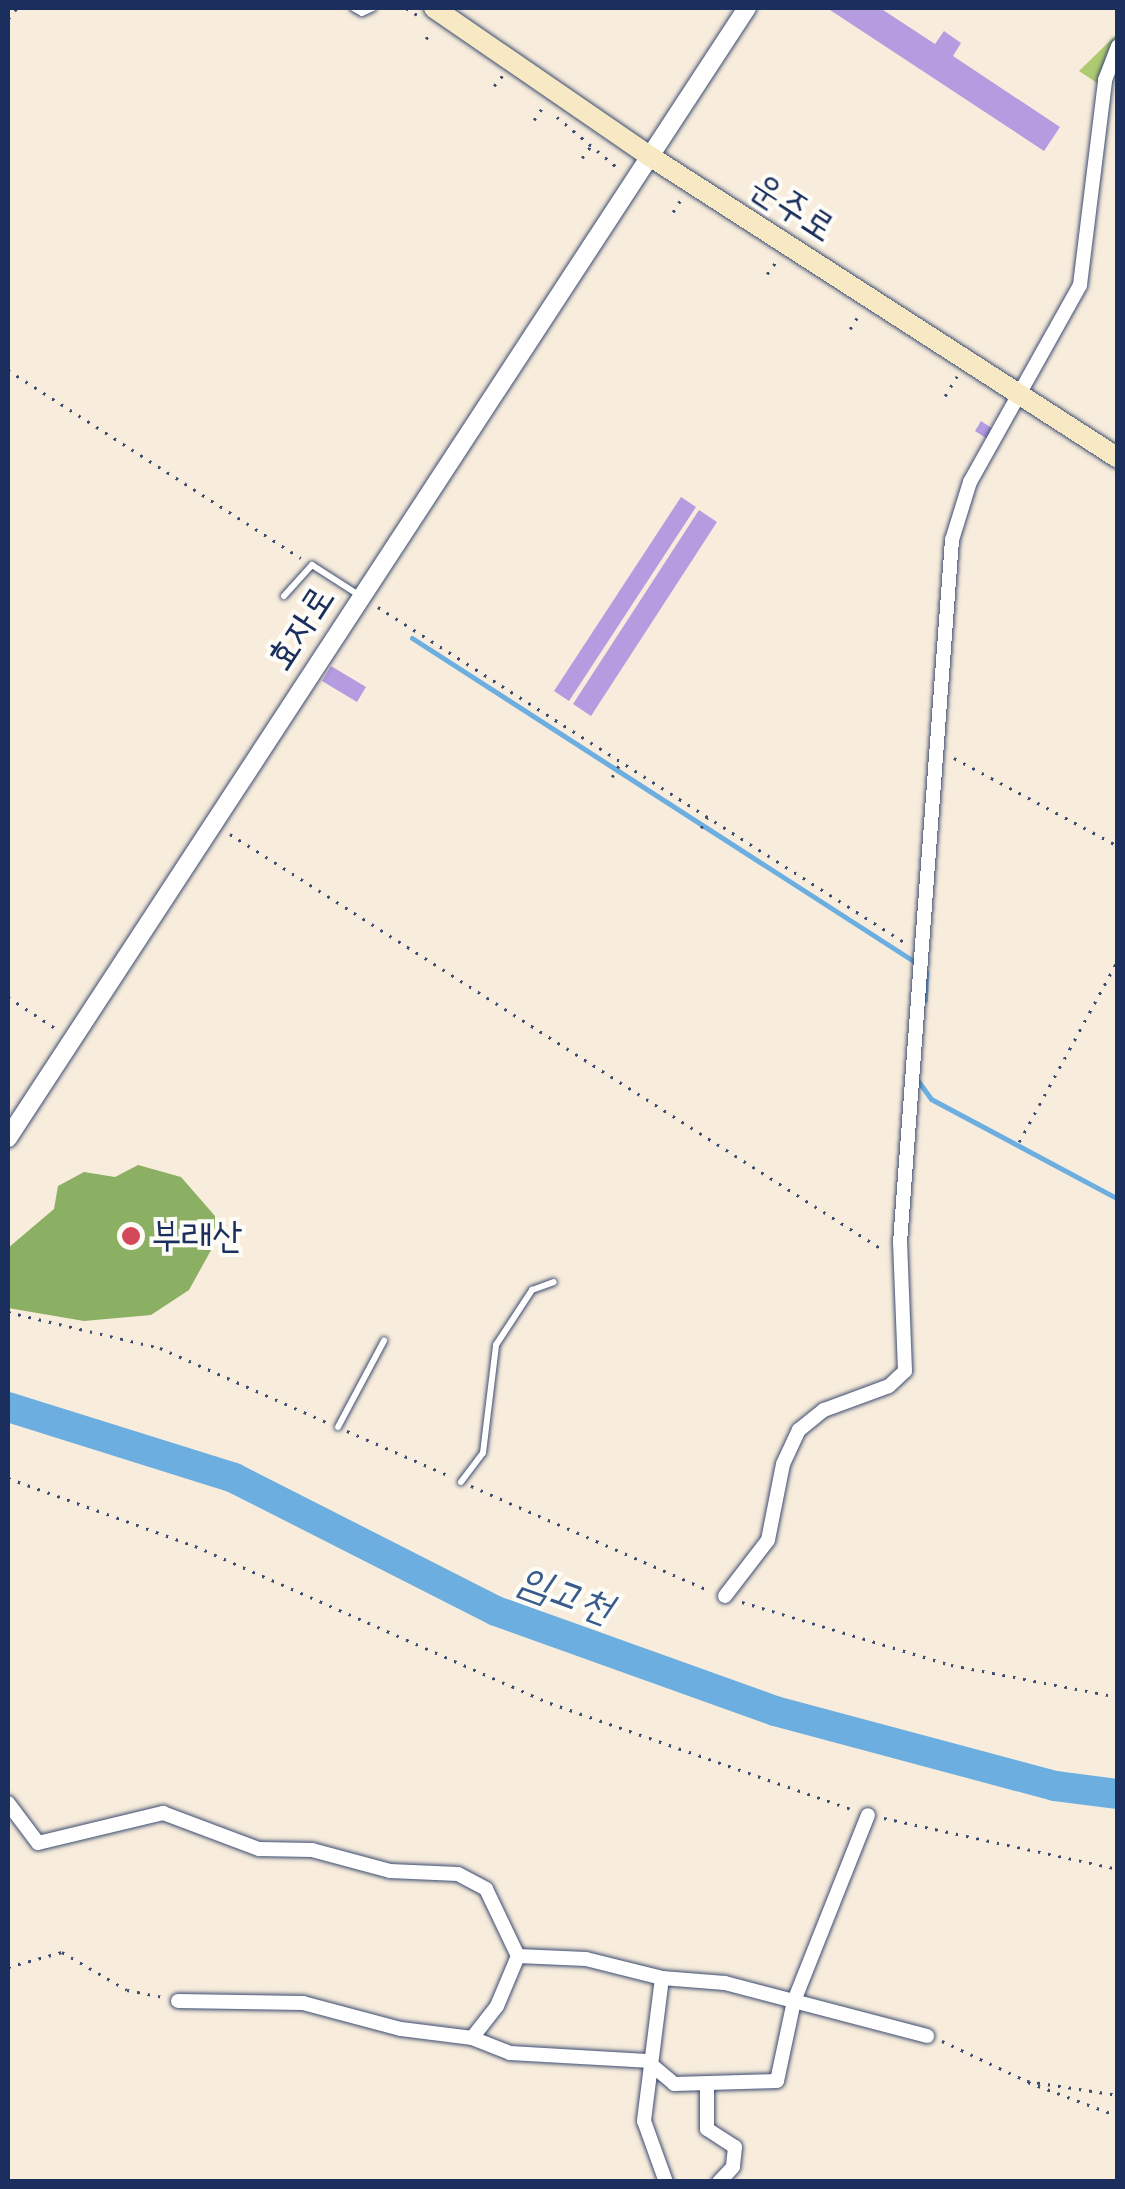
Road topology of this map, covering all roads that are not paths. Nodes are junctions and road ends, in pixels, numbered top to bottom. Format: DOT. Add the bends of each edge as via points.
graph roads {
  1 [pos="353,8"];
  2 [pos="373,8"];
  3 [pos="434,8"];
  4 [pos="746,8"];
  5 [pos="1118,46"];
  6 [pos="648,155"];
  7 [pos="1022,396"];
  8 [pos="1118,458"];
  9 [pos="284,596"];
  10 [pos="360,596"];
  11 [pos="8,1138"];
  12 [pos="554,1282"];
  13 [pos="384,1341"];
  14 [pos="338,1427"];
  15 [pos="462,1482"];
  16 [pos="724,1596"];
  17 [pos="8,1804"];
  18 [pos="868,1814"];
  19 [pos="518,1956"];
  20 [pos="662,1978"];
  21 [pos="178,2001"];
  22 [pos="794,2001"];
  23 [pos="927,2036"];
  24 [pos="472,2038"];
  25 [pos="646,2061"];
  26 [pos="707,2086"];
  27 [pos="663,2181"];
  28 [pos="719,2182"];
  1 -- 2 [label="lane" via="362,14"];
  3 -- 6 [label="main road, 운주로"];
  4 -- 6 [label="street, 효자로"];
  5 -- 7 [label="street" via="1105,80 1080,285"];
  6 -- 7 [label="main road, 운주로"];
  6 -- 10 [label="street, 효자로"];
  7 -- 8 [label="main road, 운주로"];
  7 -- 16 [label="street" via="958,511 933,754 899,1260 904,1371 890,1386 824,1410 799,1430 783,1464 768,1540"];
  9 -- 10 [label="lane" via="312,565"];
  10 -- 11 [label="street, 효자로"];
  12 -- 15 [label="lane" via="532,1290 496,1344 484,1453"];
  13 -- 14 [label="lane"];
  17 -- 19 [label="street" via="38,1843 163,1814 259,1849 312,1850 390,1870 458,1874 486,1888"];
  18 -- 22 [label="street"];
  19 -- 20 [label="street" via="586,1958"];
  19 -- 24 [label="street" via="497,2006"];
  20 -- 22 [label="street" via="725,1983"];
  20 -- 25 [label="street" via="659,2030"];
  21 -- 24 [label="street" via="303,2004 401,2029"];
  22 -- 23 [label="street"];
  22 -- 26 [label="street" via="777,2081"];
  24 -- 25 [label="street" via="510,2053"];
  25 -- 26 [label="street" via="674,2084"];
  25 -- 27 [label="street" via="644,2121 660,2150"];
  26 -- 28 [label="street" via="707,2128 734,2147 734,2167"];
}
